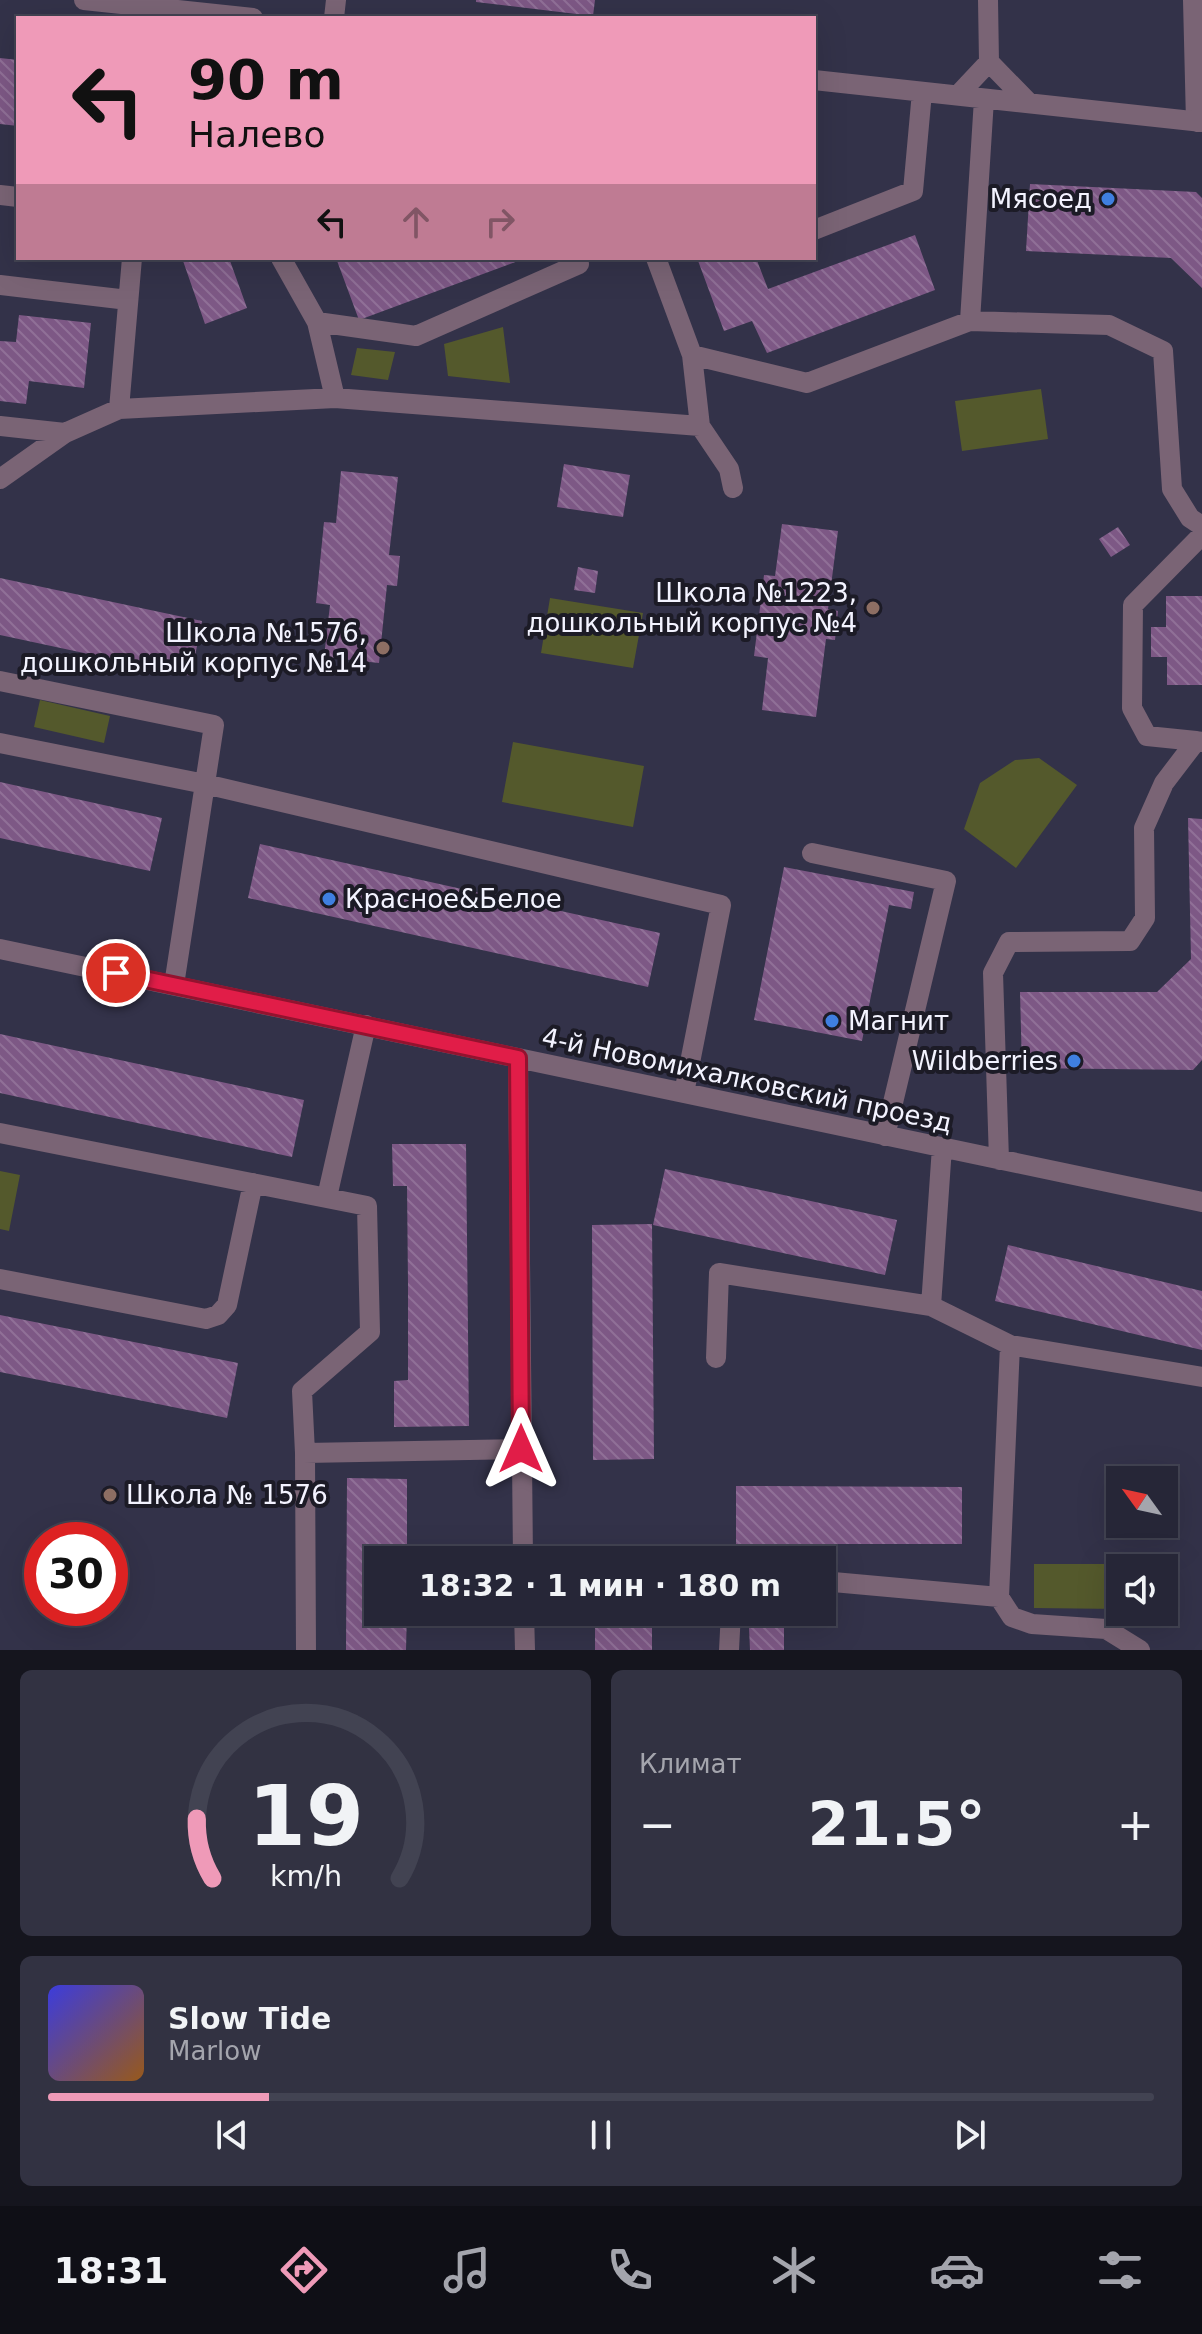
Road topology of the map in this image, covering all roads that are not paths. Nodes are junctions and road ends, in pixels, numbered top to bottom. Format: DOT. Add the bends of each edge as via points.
graph roads {
  1 [pos="84,0"];
  2 [pos="988,0"];
  3 [pos="1193,0"];
  4 [pos="208,15"];
  5 [pos="989,62"];
  6 [pos="816,80"];
  7 [pos="922,92"];
  8 [pos="958,95"];
  9 [pos="984,99"];
  10 [pos="1030,104"];
  11 [pos="1199,122"];
  12 [pos="816,229"];
  13 [pos="132,260"];
  14 [pos="282,260"];
  15 [pos="657,260"];
  16 [pos="579,264"];
  17 [pos="0,285"];
  18 [pos="128,300"];
  19 [pos="970,321"];
  20 [pos="317,322"];
  21 [pos="692,355"];
  22 [pos="335,398"];
  23 [pos="119,409"];
  24 [pos="0,426"];
  25 [pos="700,426"];
  26 [pos="65,433"];
  27 [pos="0,479"];
  28 [pos="733,488"];
  29 [pos="1202,526"];
  30 [pos="1202,535"];
  31 [pos="0,681"];
  32 [pos="1199,742"];
  33 [pos="0,743"];
  34 [pos="205,784"];
  35 [pos="812,853"];
  36 [pos="0,949"];
  37 [pos="174,985"];
  38 [pos="366,1025"];
  39 [pos="518,1058"];
  40 [pos="684,1093"];
  41 [pos="0,1133"];
  42 [pos="885,1136"];
  43 [pos="942,1147"];
  44 [pos="999,1160"];
  45 [pos="253,1183"];
  46 [pos="327,1197"];
  47 [pos="1202,1202"];
  48 [pos="0,1279"];
  49 [pos="931,1306"];
  50 [pos="1010,1345"];
  51 [pos="716,1358"];
  52 [pos="1202,1377"];
  53 [pos="521,1449"];
  54 [pos="305,1453"];
  55 [pos="523,1546"];
  56 [pos="836,1582"];
  57 [pos="999,1597"];
  58 [pos="524,1626"];
  59 [pos="730,1626"];
  60 [pos="306,1650"];
  61 [pos="525,1650"];
  62 [pos="729,1650"];
  63 [pos="1140,1650"];
  1 -- 4 [label="street"];
  2 -- 5 [label="street"];
  3 -- 11 [label="street"];
  5 -- 8 [label="street"];
  5 -- 10 [label="street"];
  6 -- 7 [label="street"];
  7 -- 8 [label="street"];
  7 -- 12 [label="street" via="913,191"];
  8 -- 9 [label="street"];
  9 -- 10 [label="street"];
  9 -- 19 [label="street"];
  10 -- 11 [label="street"];
  13 -- 18 [label="street"];
  14 -- 20 [label="street"];
  15 -- 21 [label="street"];
  16 -- 20 [label="street" via="416,336"];
  17 -- 18 [label="street"];
  18 -- 23 [label="street"];
  19 -- 21 [label="street" via="807,383"];
  19 -- 29 [label="street" via="1109,325 1163,351 1172,489 1190,518"];
  20 -- 22 [label="street"];
  21 -- 25 [label="street"];
  22 -- 23 [label="street"];
  22 -- 25 [label="street"];
  23 -- 26 [label="street"];
  24 -- 26 [label="street"];
  25 -- 28 [label="street" via="729,469"];
  26 -- 27 [label="street"];
  30 -- 32 [label="street" via="1133,605 1132,708 1147,736"];
  31 -- 34 [label="street" via="214,725"];
  32 -- 44 [label="street" via="1164,783 1144,828 1145,918 1130,941 1009,942 993,973"];
  33 -- 34 [label="street"];
  34 -- 37 [label="street"];
  34 -- 40 [label="street" via="721,905"];
  35 -- 42 [label="street" via="946,881"];
  36 -- 37 [label="street, 4-й Новомихалковский проезд"];
  37 -- 38 [label="street, 4-й Новомихалковский проезд"];
  38 -- 39 [label="street, 4-й Новомихалковский проезд"];
  38 -- 46 [label="street"];
  39 -- 40 [label="street, 4-й Новомихалковский проезд"];
  39 -- 53 [label="street"];
  40 -- 42 [label="street, 4-й Новомихалковский проезд"];
  41 -- 45 [label="street"];
  42 -- 43 [label="street, 4-й Новомихалковский проезд"];
  43 -- 44 [label="street, 4-й Новомихалковский проезд"];
  43 -- 49 [label="street"];
  44 -- 47 [label="street, 4-й Новомихалковский проезд"];
  45 -- 46 [label="street"];
  45 -- 48 [label="street" via="227,1305 218,1315 206,1319"];
  46 -- 54 [label="street" via="367,1206 370,1332 302,1391"];
  49 -- 50 [label="street"];
  49 -- 51 [label="street" via="719,1273"];
  50 -- 52 [label="street"];
  50 -- 57 [label="street"];
  53 -- 54 [label="street"];
  53 -- 55 [label="street"];
  54 -- 60 [label="street"];
  56 -- 57 [label="street"];
  57 -- 63 [label="street" via="1012,1617 1032,1624 1106,1629"];
  58 -- 61 [label="street"];
  59 -- 62 [label="street"];
}
